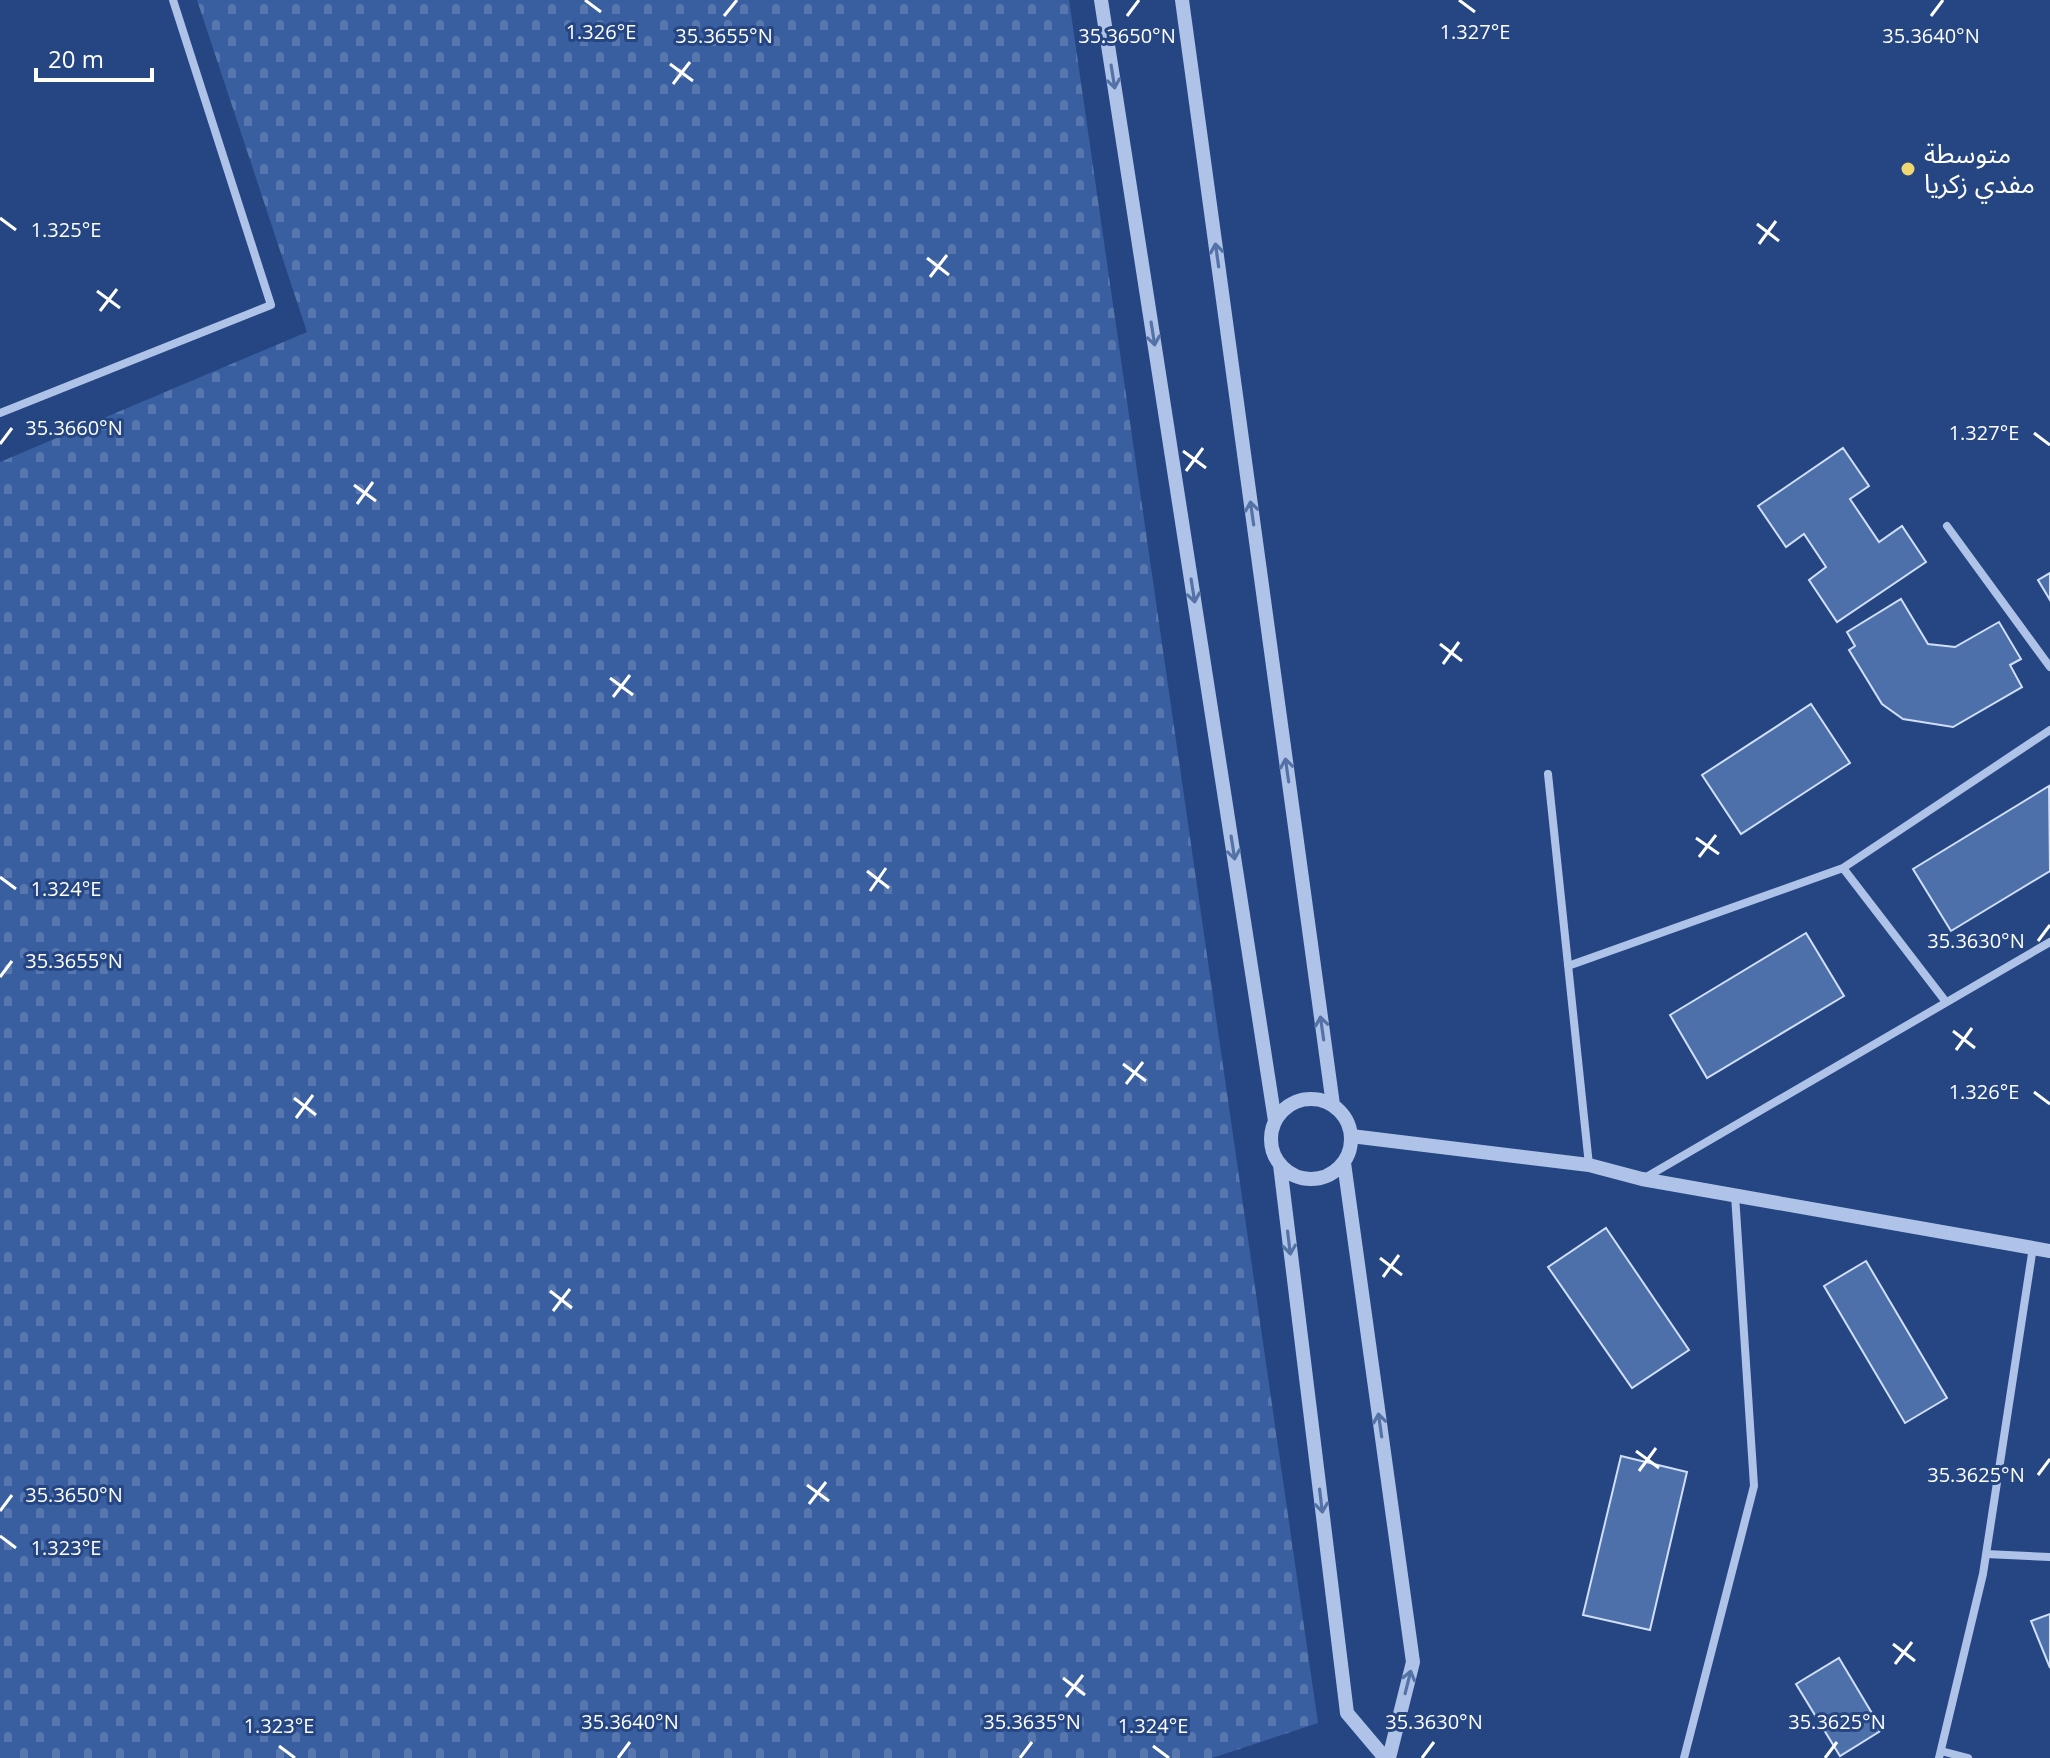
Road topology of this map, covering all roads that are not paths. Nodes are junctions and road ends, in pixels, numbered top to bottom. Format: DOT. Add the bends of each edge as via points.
graph roads {
  1 [pos="173,0"];
  2 [pos="1101,0"];
  3 [pos="1182,0"];
  4 [pos="0,413"];
  5 [pos="1947,526"];
  6 [pos="2050,667"];
  7 [pos="2050,730"];
  8 [pos="1548,774"];
  9 [pos="1843,868"];
  10 [pos="2050,942"];
  11 [pos="1568,966"];
  12 [pos="1946,1002"];
  13 [pos="1333,1105"];
  14 [pos="1275,1121"];
  15 [pos="1351,1136"];
  16 [pos="1344,1163"];
  17 [pos="1280,1165"];
  18 [pos="1589,1165"];
  19 [pos="1642,1179"];
  20 [pos="1735,1195"];
  21 [pos="2033,1247"];
  22 [pos="2050,1251"];
  23 [pos="1986,1554"];
  24 [pos="2050,1557"];
  25 [pos="1940,1754"];
  26 [pos="1387,1758"];
  27 [pos="1684,1758"];
  28 [pos="1968,1758"];
  1 -- 4 [label="street" via="271,305"];
  2 -- 14 [label="street, one-way"];
  13 -- 3 [label="street, one-way"];
  5 -- 6 [label="street"];
  7 -- 9 [label="street"];
  8 -- 11 [label="street"];
  9 -- 11 [label="street"];
  9 -- 12 [label="street"];
  10 -- 12 [label="street"];
  11 -- 18 [label="street"];
  12 -- 19 [label="street"];
  13 -- 14 [label="street" via="1307,1099 1283,1110"];
  13 -- 15 [label="street"];
  14 -- 17 [label="street" via="1270,1143"];
  15 -- 16 [label="street"];
  15 -- 18 [label="street"];
  16 -- 17 [label="street" via="1325,1178 1313,1180 1300,1179"];
  26 -- 16 [label="street, one-way" via="1413,1662"];
  17 -- 26 [label="street, one-way" via="1347,1713"];
  18 -- 19 [label="street"];
  19 -- 20 [label="street"];
  20 -- 21 [label="street"];
  20 -- 27 [label="street" via="1754,1486"];
  21 -- 22 [label="street"];
  21 -- 23 [label="street"];
  23 -- 24 [label="street"];
  23 -- 25 [label="street"];
  25 -- 28 [label="street"];
}
